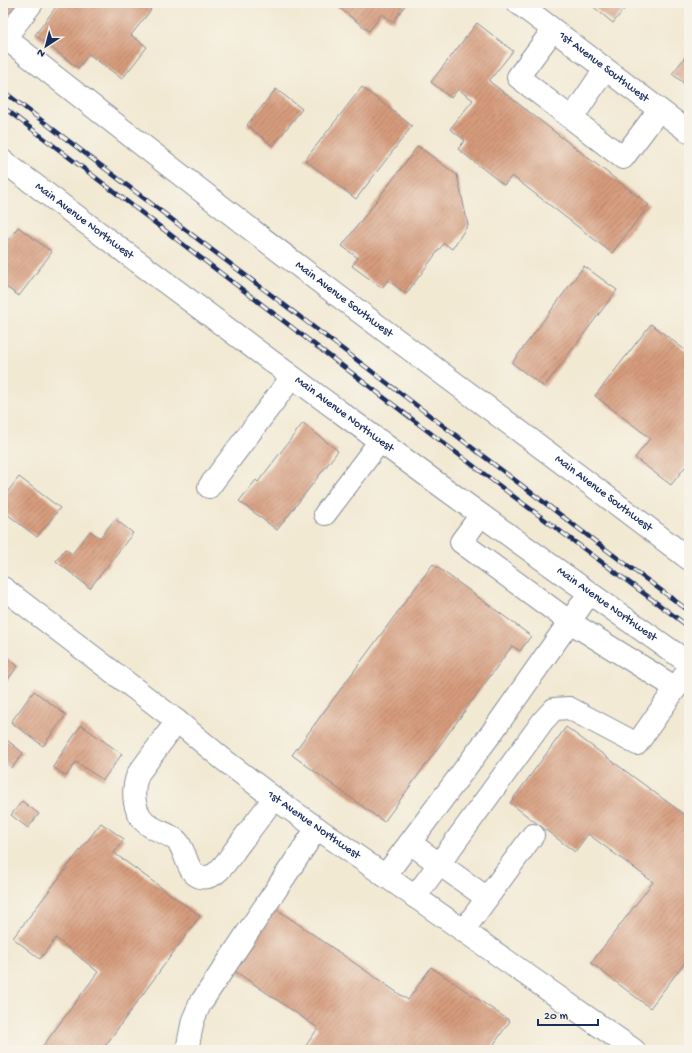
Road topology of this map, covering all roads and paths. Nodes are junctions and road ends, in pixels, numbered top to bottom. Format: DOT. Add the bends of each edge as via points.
graph roads {
  1 [pos="32,3"];
  2 [pos="518,3"];
  3 [pos="553,30"];
  4 [pos="4,37"];
  5 [pos="605,69"];
  6 [pos="659,110"];
  7 [pos="572,118"];
  8 [pos="689,132"];
  9 [pos="3,161"];
  10 [pos="292,377"];
  11 [pos="380,441"];
  12 [pos="209,487"];
  13 [pos="325,514"];
  14 [pos="481,515"];
  15 [pos="689,559"];
  16 [pos="3,588"];
  17 [pos="589,594"];
  18 [pos="570,622"];
  19 [pos="689,663"];
  20 [pos="689,669"];
  21 [pos="676,688"];
  22 [pos="514,700"];
  23 [pos="177,721"];
  24 [pos="543,721"];
  25 [pos="274,798"];
  26 [pos="317,828"];
  27 [pos="533,835"];
  28 [pos="410,843"];
  29 [pos="439,864"];
  30 [pos="385,876"];
  31 [pos="415,897"];
  32 [pos="487,898"];
  33 [pos="463,931"];
  34 [pos="187,1050"];
  35 [pos="634,1050"];
  1 -- 4 [label="street"];
  2 -- 3 [label="street, 1st Avenue Southwest"];
  3 -- 5 [label="street, 1st Avenue Southwest"];
  3 -- 7 [label="street" via="518,77"];
  4 -- 15 [label="street, Main Avenue Southwest" via="325,286"];
  5 -- 6 [label="street, 1st Avenue Southwest"];
  5 -- 7 [label="street"];
  6 -- 7 [label="street" via="624,158"];
  6 -- 8 [label="street, 1st Avenue Southwest"];
  9 -- 10 [label="street, Main Avenue Northwest"];
  10 -- 11 [label="street, Main Avenue Northwest"];
  10 -- 12 [label="street"];
  11 -- 13 [label="street"];
  11 -- 14 [label="street, Main Avenue Northwest"];
  14 -- 17 [label="street, Main Avenue Northwest"];
  14 -- 18 [label="street" via="461,542"];
  16 -- 23 [label="street, 1st Avenue Northwest"];
  17 -- 18 [label="street"];
  17 -- 19 [label="street, Main Avenue Northwest"];
  18 -- 21 [label="street"];
  18 -- 22 [label="street"];
  20 -- 21 [label="street"];
  21 -- 24 [label="street" via="637,744 569,708 554,709"];
  22 -- 24 [label="street"];
  22 -- 28 [label="street"];
  23 -- 25 [label="street, 1st Avenue Northwest"];
  23 -- 25 [label="street" via="138,774 134,783 134,801 142,818 149,825 176,840 182,847 190,869 195,874 209,877 216,873"];
  24 -- 29 [label="street"];
  25 -- 26 [label="street, 1st Avenue Northwest"];
  26 -- 30 [label="street, 1st Avenue Northwest"];
  26 -- 34 [label="street" via="200,1004 193,1020"];
  27 -- 32 [label="street"];
  28 -- 29 [label="street"];
  28 -- 30 [label="street"];
  29 -- 31 [label="street"];
  29 -- 32 [label="street"];
  30 -- 31 [label="street, 1st Avenue Northwest"];
  31 -- 33 [label="street, 1st Avenue Northwest"];
  32 -- 33 [label="street"];
  33 -- 35 [label="street, 1st Avenue Northwest"];
}
